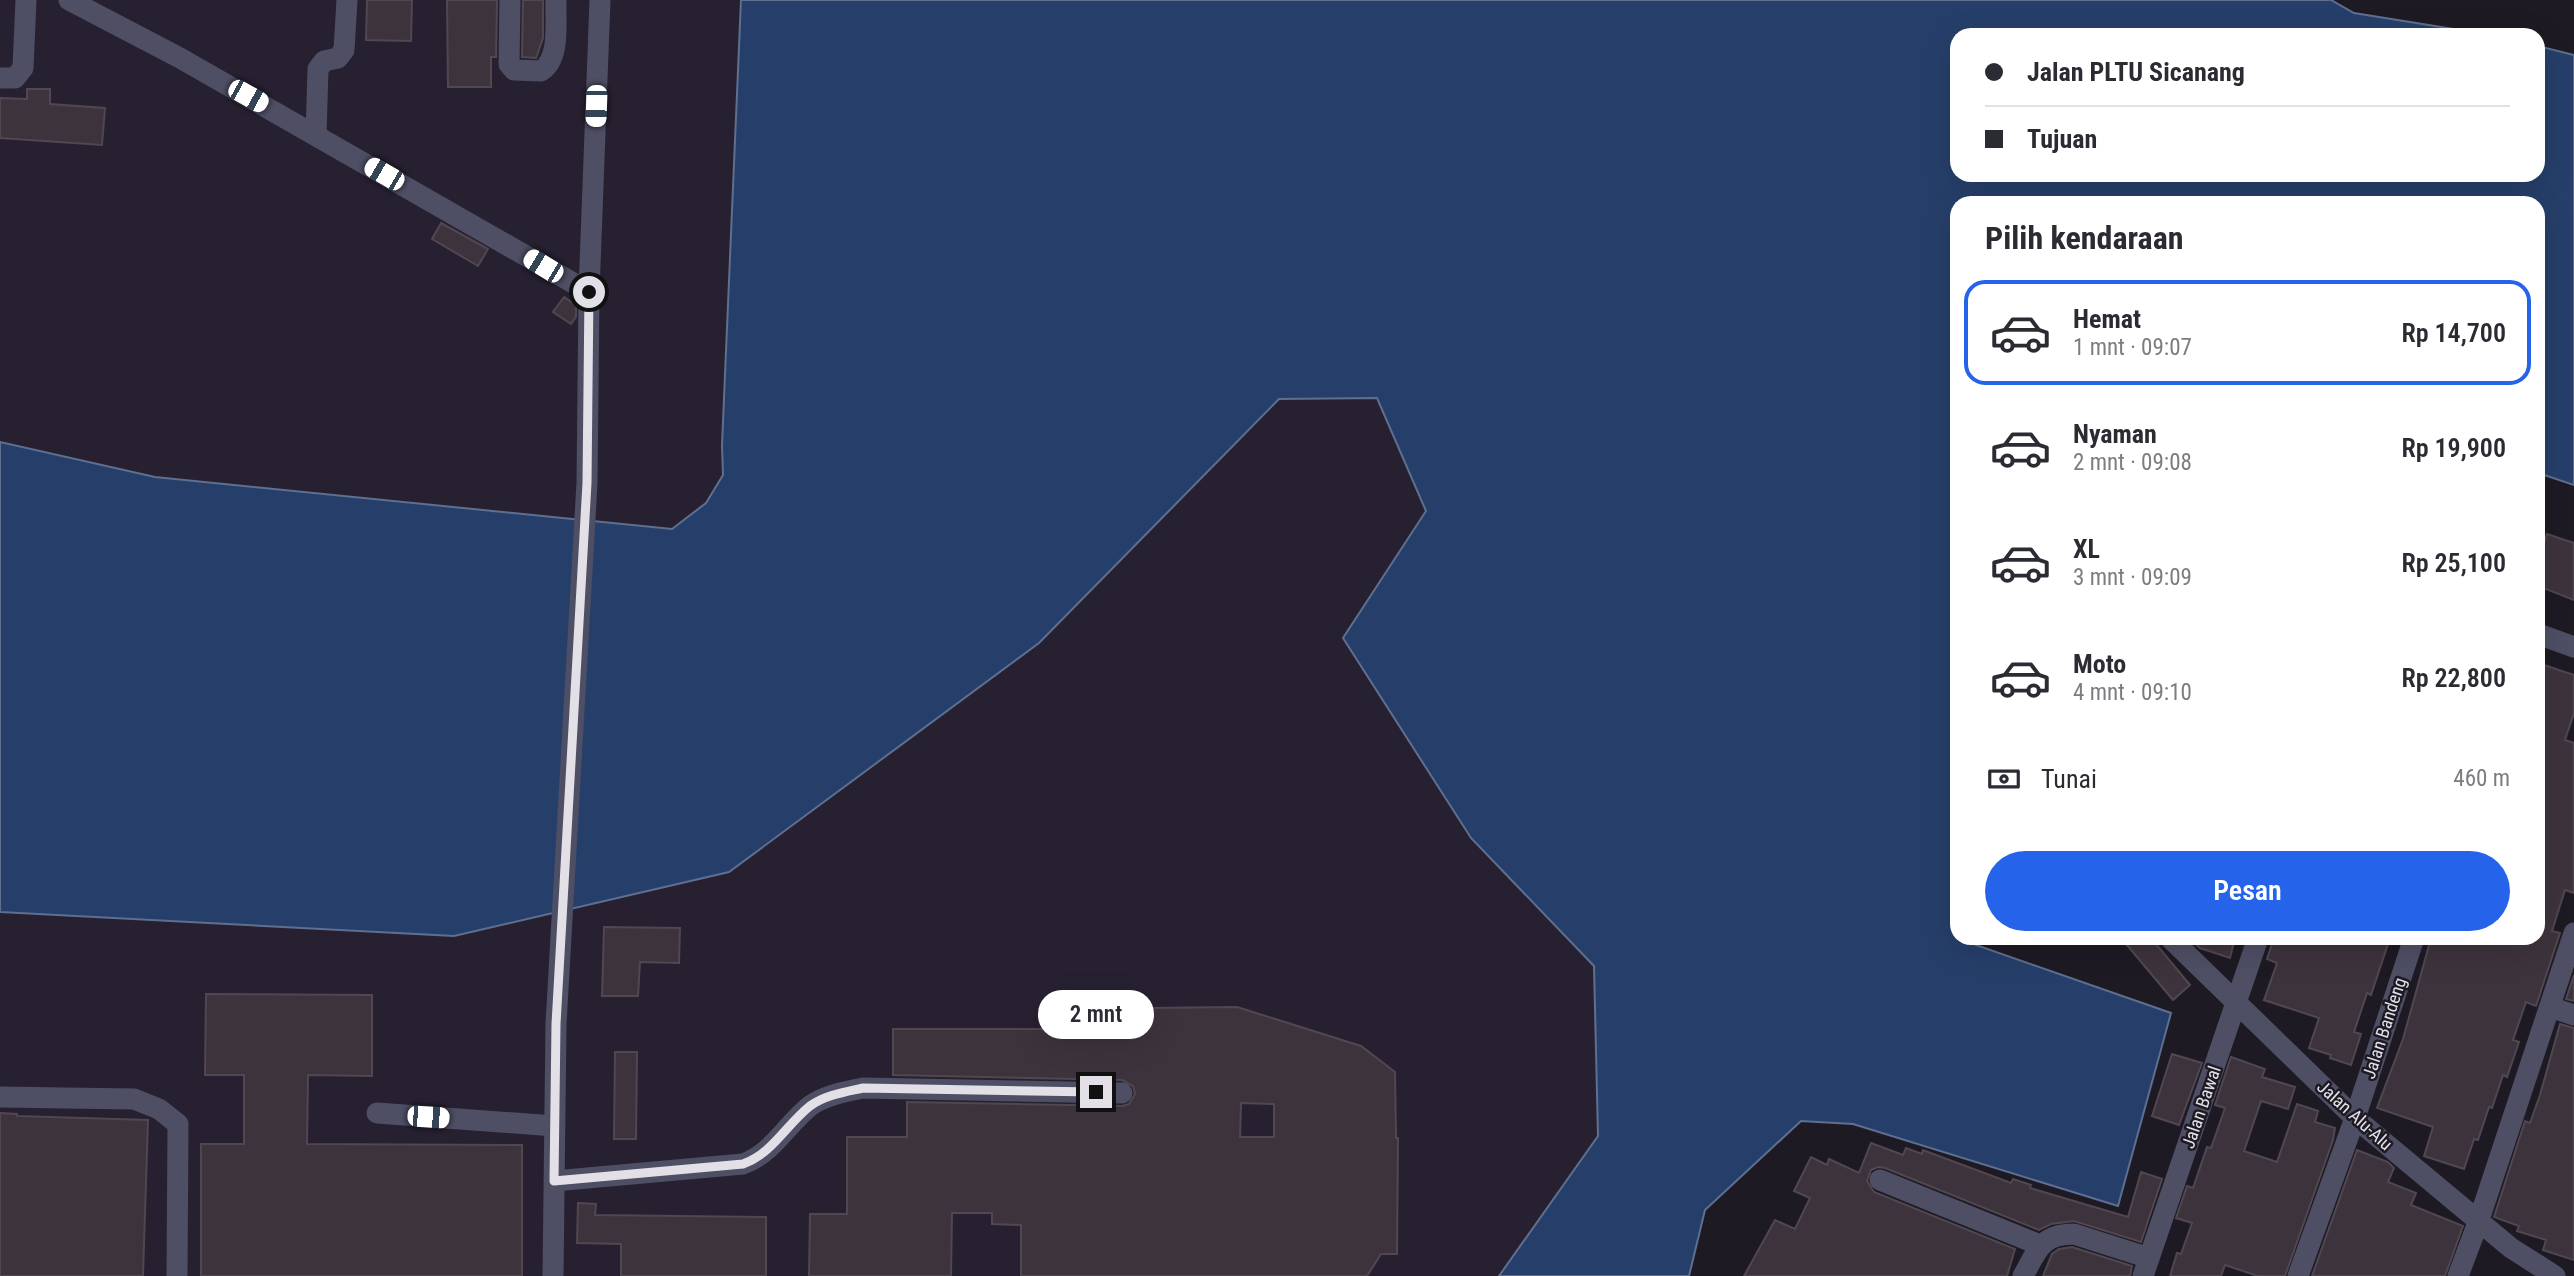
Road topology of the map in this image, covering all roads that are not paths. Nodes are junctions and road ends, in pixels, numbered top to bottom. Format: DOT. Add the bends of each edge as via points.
graph roads {
  1 [pos="26,0"];
  2 [pos="69,0"];
  3 [pos="347,0"];
  4 [pos="510,0"];
  5 [pos="555,0"];
  6 [pos="600,0"];
  7 [pos="0,78"];
  8 [pos="316,135"];
  9 [pos="589,292"];
  10 [pos="2545,637"];
  11 [pos="2574,647"];
  12 [pos="2574,933"];
  13 [pos="2177,945"];
  14 [pos="2256,945"];
  15 [pos="2412,945"];
  16 [pos="2238,1002"];
  17 [pos="2550,1007"];
  18 [pos="2574,1015"];
  19 [pos="1122,1093"];
  20 [pos="0,1097"];
  21 [pos="377,1113"];
  22 [pos="2355,1118"];
  23 [pos="555,1126"];
  24 [pos="1880,1180"];
  25 [pos="554,1181"];
  26 [pos="2479,1220"];
  27 [pos="2040,1245"];
  28 [pos="2146,1267"];
  29 [pos="177,1276"];
  30 [pos="553,1276"];
  31 [pos="2023,1276"];
  32 [pos="2298,1276"];
  33 [pos="2458,1276"];
  34 [pos="2555,1276"];
  1 -- 7 [label="street" via="23,68 15,78"];
  2 -- 8 [label="street"];
  3 -- 8 [label="street" via="344,50 318,69"];
  4 -- 5 [label="street" via="509,64 514,70 541,71 551,63 554,48"];
  6 -- 9 [label="street"];
  8 -- 9 [label="street"];
  9 -- 23 [label="street" via="587,483 556,1024"];
  10 -- 11 [label="street"];
  12 -- 17 [label="street"];
  13 -- 16 [label="street, Jalan Alu-Alu"];
  14 -- 16 [label="street, Jalan Bawal"];
  15 -- 22 [label="street, Jalan Bandeng"];
  16 -- 22 [label="street, Jalan Alu-Alu"];
  16 -- 28 [label="street, Jalan Bawal"];
  17 -- 18 [label="street"];
  17 -- 26 [label="street"];
  19 -- 25 [label="street" via="863,1088 811,1105 768,1150 743,1164"];
  20 -- 29 [label="street" via="134,1099 178,1124"];
  21 -- 23 [label="street"];
  22 -- 26 [label="street, Jalan Alu-Alu"];
  22 -- 32 [label="street, Jalan Bandeng"];
  23 -- 25 [label="street"];
  24 -- 27 [label="street"];
  25 -- 30 [label="street"];
  26 -- 33 [label="street"];
  26 -- 34 [label="street, Jalan Alu-Alu" via="2511,1248"];
  27 -- 28 [label="street" via="2055,1236 2074,1234"];
  27 -- 31 [label="street"];
}
